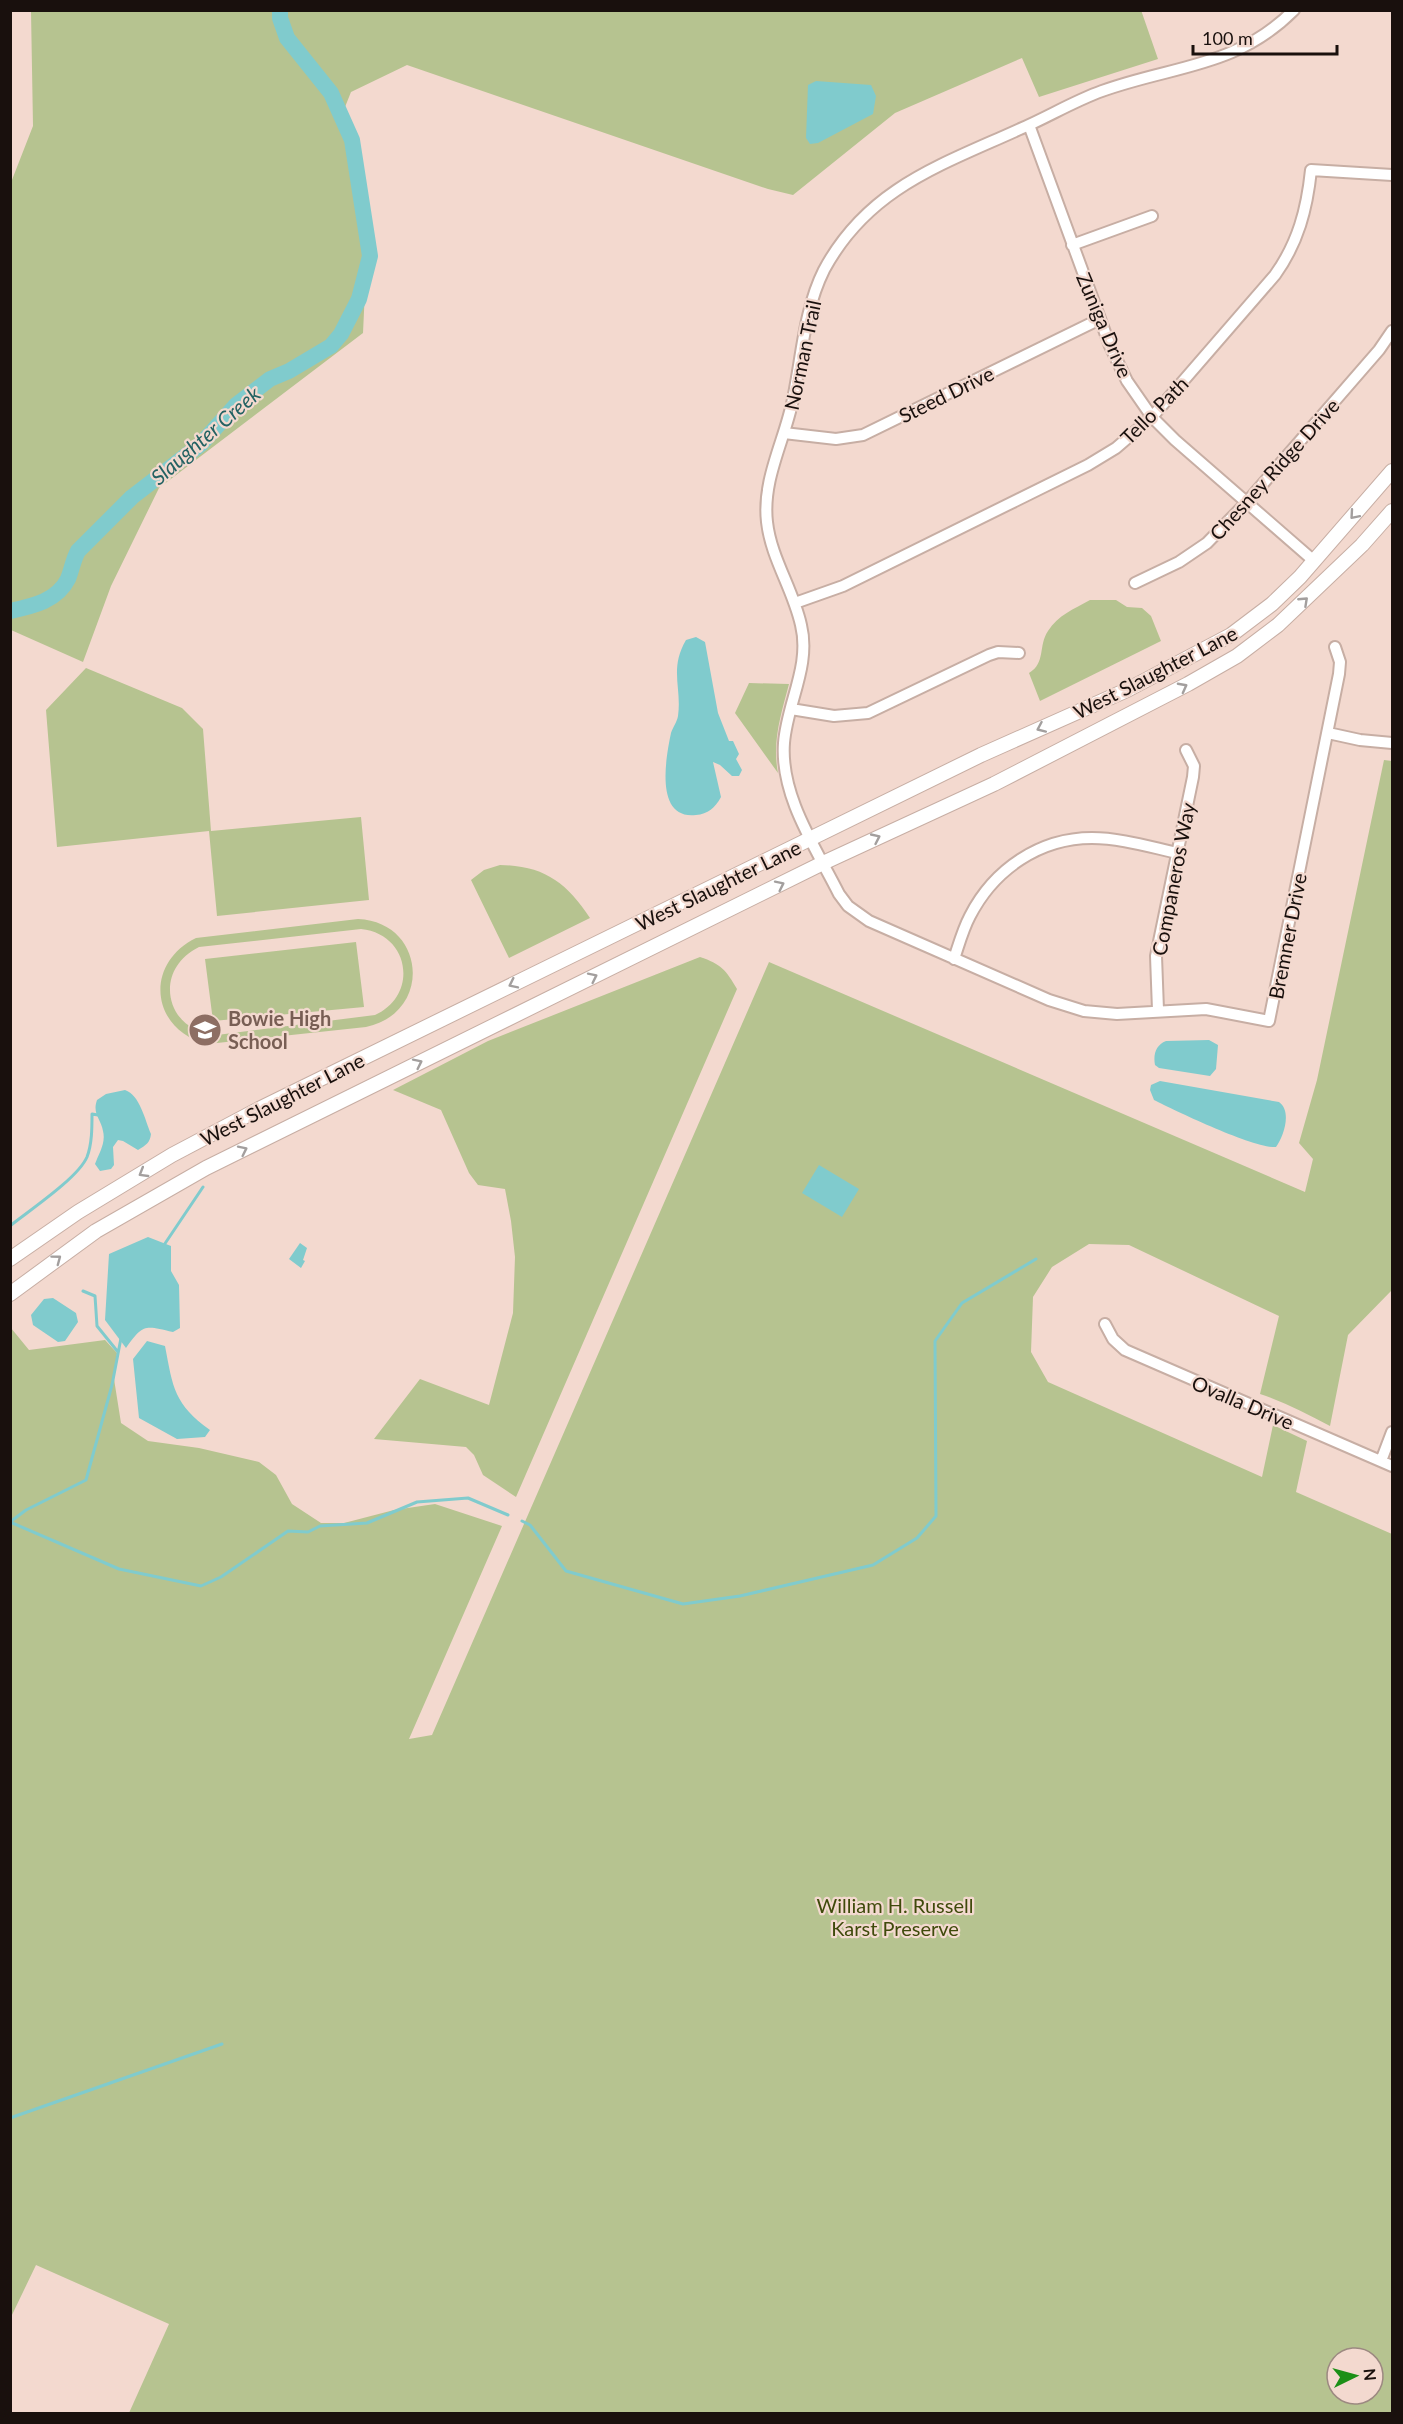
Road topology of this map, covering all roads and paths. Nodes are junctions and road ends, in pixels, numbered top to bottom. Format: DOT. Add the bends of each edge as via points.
graph roads {
  1 [pos="1294,10"];
  2 [pos="1029,125"];
  3 [pos="1392,175"];
  4 [pos="1152,216"];
  5 [pos="1072,245"];
  6 [pos="1100,319"];
  7 [pos="1392,332"];
  8 [pos="1152,417"];
  9 [pos="784,433"];
  10 [pos="1392,471"];
  11 [pos="1247,502"];
  12 [pos="1392,511"];
  13 [pos="1314,561"];
  14 [pos="1135,583"];
  15 [pos="795,603"];
  16 [pos="1335,647"];
  17 [pos="1019,653"];
  18 [pos="1137,685"];
  19 [pos="1146,706"];
  20 [pos="791,708"];
  21 [pos="1328,733"];
  22 [pos="1392,744"];
  23 [pos="1186,750"];
  24 [pos="812,840"];
  25 [pos="1178,853"];
  26 [pos="823,863"];
  27 [pos="954,959"];
  28 [pos="1158,1010"];
  29 [pos="194,1144"];
  30 [pos="206,1168"];
  31 [pos="10,1259"];
  32 [pos="10,1294"];
  33 [pos="1106,1324"];
  34 [pos="1392,1432"];
  35 [pos="1380,1461"];
  36 [pos="1392,1466"];
  1 -- 2 [label="street, Norman Trail" via="1261,38 1224,57 1106,90"];
  2 -- 5 [label="street, Zuniga Drive"];
  2 -- 9 [label="street, Norman Trail" via="900,186 847,235 823,272 811,304"];
  3 -- 8 [label="street, Tello Path" via="1311,170 1305,213 1286,260"];
  4 -- 5 [label="street"];
  5 -- 6 [label="street, Zuniga Drive"];
  6 -- 8 [label="street, Zuniga Drive" via="1127,381"];
  6 -- 9 [label="street, Steed Drive" via="863,435 836,439"];
  7 -- 11 [label="street, Chesney Ridge Drive"];
  8 -- 11 [label="street, Zuniga Drive"];
  8 -- 15 [label="street, Tello Path" via="1116,448 1088,465 843,585"];
  9 -- 15 [label="street, Norman Trail" via="767,491 767,521"];
  10 -- 13 [label="main road, West Slaughter Lane, one-way"];
  11 -- 13 [label="street, Zuniga Drive"];
  11 -- 14 [label="street, Chesney Ridge Drive" via="1200,549"];
  19 -- 12 [label="main road, West Slaughter Lane, one-way" via="1237,656 1278,625"];
  13 -- 18 [label="main road, West Slaughter Lane" via="1251,621"];
  15 -- 20 [label="street, Norman Trail" via="803,658"];
  16 -- 21 [label="street, Bremner Drive" via="1340,674"];
  17 -- 20 [label="street" via="988,655 868,713 834,716"];
  18 -- 19 [label="main road"];
  18 -- 24 [label="main road, West Slaughter Lane, one-way" via="981,755"];
  26 -- 19 [label="main road, West Slaughter Lane, one-way" via="994,784"];
  20 -- 24 [label="street, Norman Trail" via="784,742 786,777"];
  21 -- 22 [label="street"];
  21 -- 28 [label="street, Bremner Drive" via="1269,1021 1206,1009"];
  23 -- 25 [label="street, Companeros Way" via="1194,766"];
  24 -- 26 [label="street, Norman Trail"];
  24 -- 29 [label="main road, West Slaughter Lane, one-way"];
  25 -- 27 [label="street" via="1092,838 1037,849 1008,868 984,893 969,917"];
  25 -- 28 [label="street, Companeros Way" via="1156,956"];
  26 -- 27 [label="street, Bremner Drive" via="839,894 858,914"];
  30 -- 26 [label="main road, West Slaughter Lane, one-way"];
  27 -- 28 [label="street, Bremner Drive" via="1084,1011 1117,1014"];
  29 -- 30 [label="main road"];
  29 -- 31 [label="main road, West Slaughter Lane, one-way" via="78,1212"];
  32 -- 30 [label="main road, West Slaughter Lane, one-way" via="96,1231"];
  33 -- 35 [label="street, Ovalla Drive" via="1113,1339 1125,1350"];
  34 -- 35 [label="street"];
  35 -- 36 [label="street, Ovalla Drive"];
}
